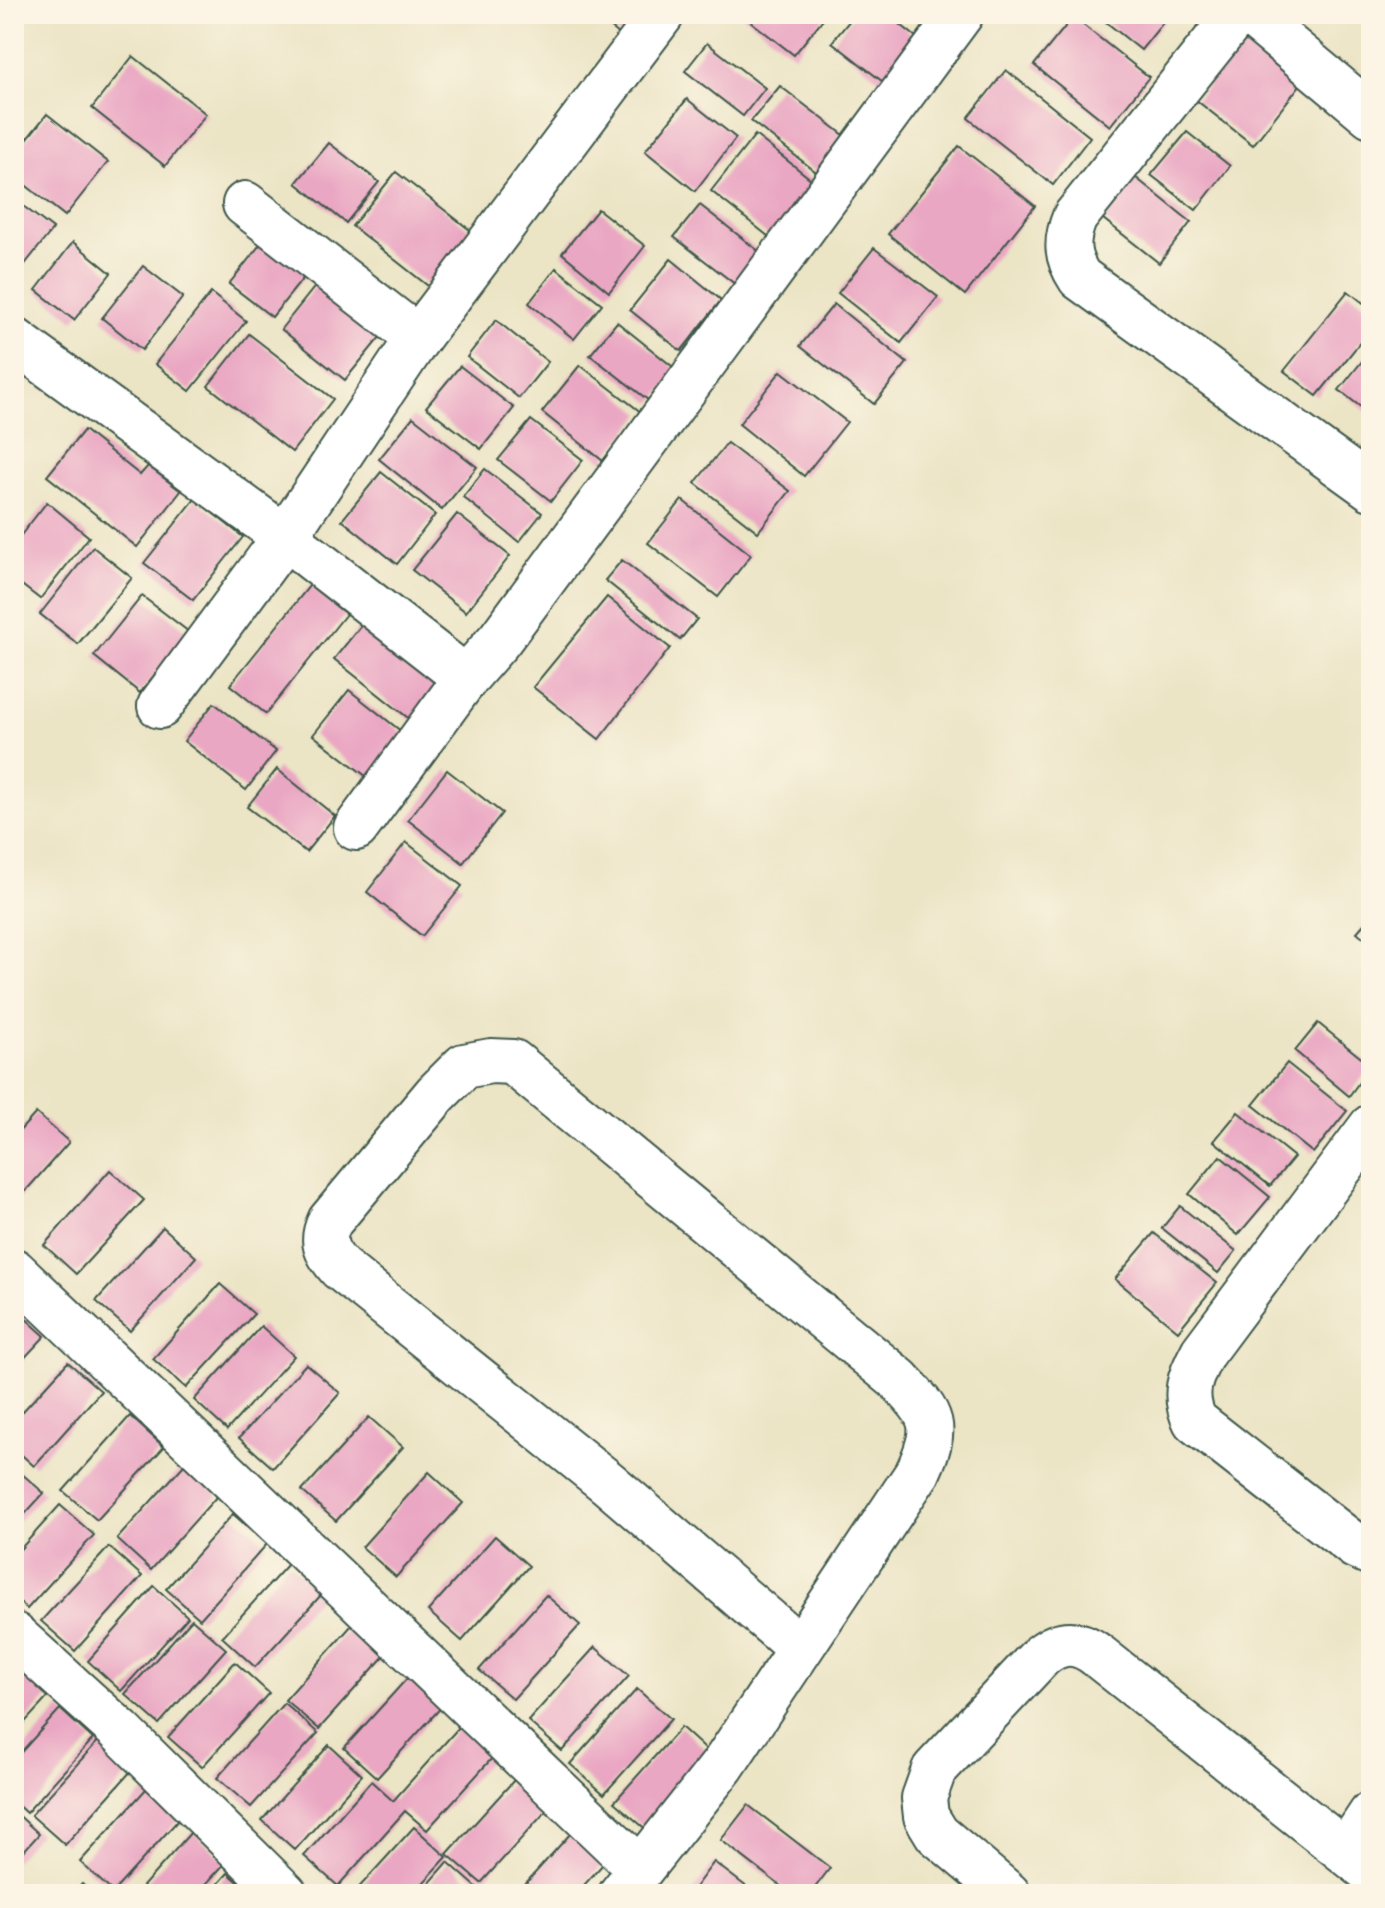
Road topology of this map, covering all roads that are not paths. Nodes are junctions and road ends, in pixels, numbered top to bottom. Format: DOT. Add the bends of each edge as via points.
graph roads {
  1 [pos="662,14"];
  2 [pos="961,14"];
  3 [pos="1237,14"];
  4 [pos="1250,14"];
  5 [pos="1371,115"];
  6 [pos="245,204"];
  7 [pos="418,338"];
  8 [pos="14,340"];
  9 [pos="1371,488"];
  10 [pos="285,537"];
  11 [pos="466,678"];
  12 [pos="160,706"];
  13 [pos="356,828"];
  14 [pos="1371,1127"];
  15 [pos="14,1271"];
  16 [pos="1371,1553"];
  17 [pos="14,1635"];
  18 [pos="800,1648"];
  19 [pos="1371,1814"];
  20 [pos="1359,1861"];
  21 [pos="631,1882"];
  22 [pos="285,1894"];
  23 [pos="1008,1894"];
  1 -- 7 [label="street"];
  2 -- 11 [label="street" via="510,627"];
  3 -- 9 [label="street" via="1075,217 1068,252 1080,278"];
  4 -- 5 [label="street"];
  6 -- 7 [label="street"];
  7 -- 10 [label="street"];
  8 -- 10 [label="street"];
  10 -- 11 [label="street"];
  10 -- 12 [label="street"];
  11 -- 13 [label="street"];
  14 -- 16 [label="street" via="1203,1352 1187,1395 1195,1421"];
  15 -- 21 [label="street"];
  17 -- 22 [label="street"];
  18 -- 18 [label="street" via="326,1252 323,1235 330,1221 464,1066 513,1062 899,1380 928,1411 931,1444 918,1472"];
  18 -- 21 [label="street" via="723,1765"];
  19 -- 20 [label="street"];
  20 -- 23 [label="street" via="1085,1646 1068,1642 1041,1656 934,1770 924,1798 926,1816 937,1834"];
}
